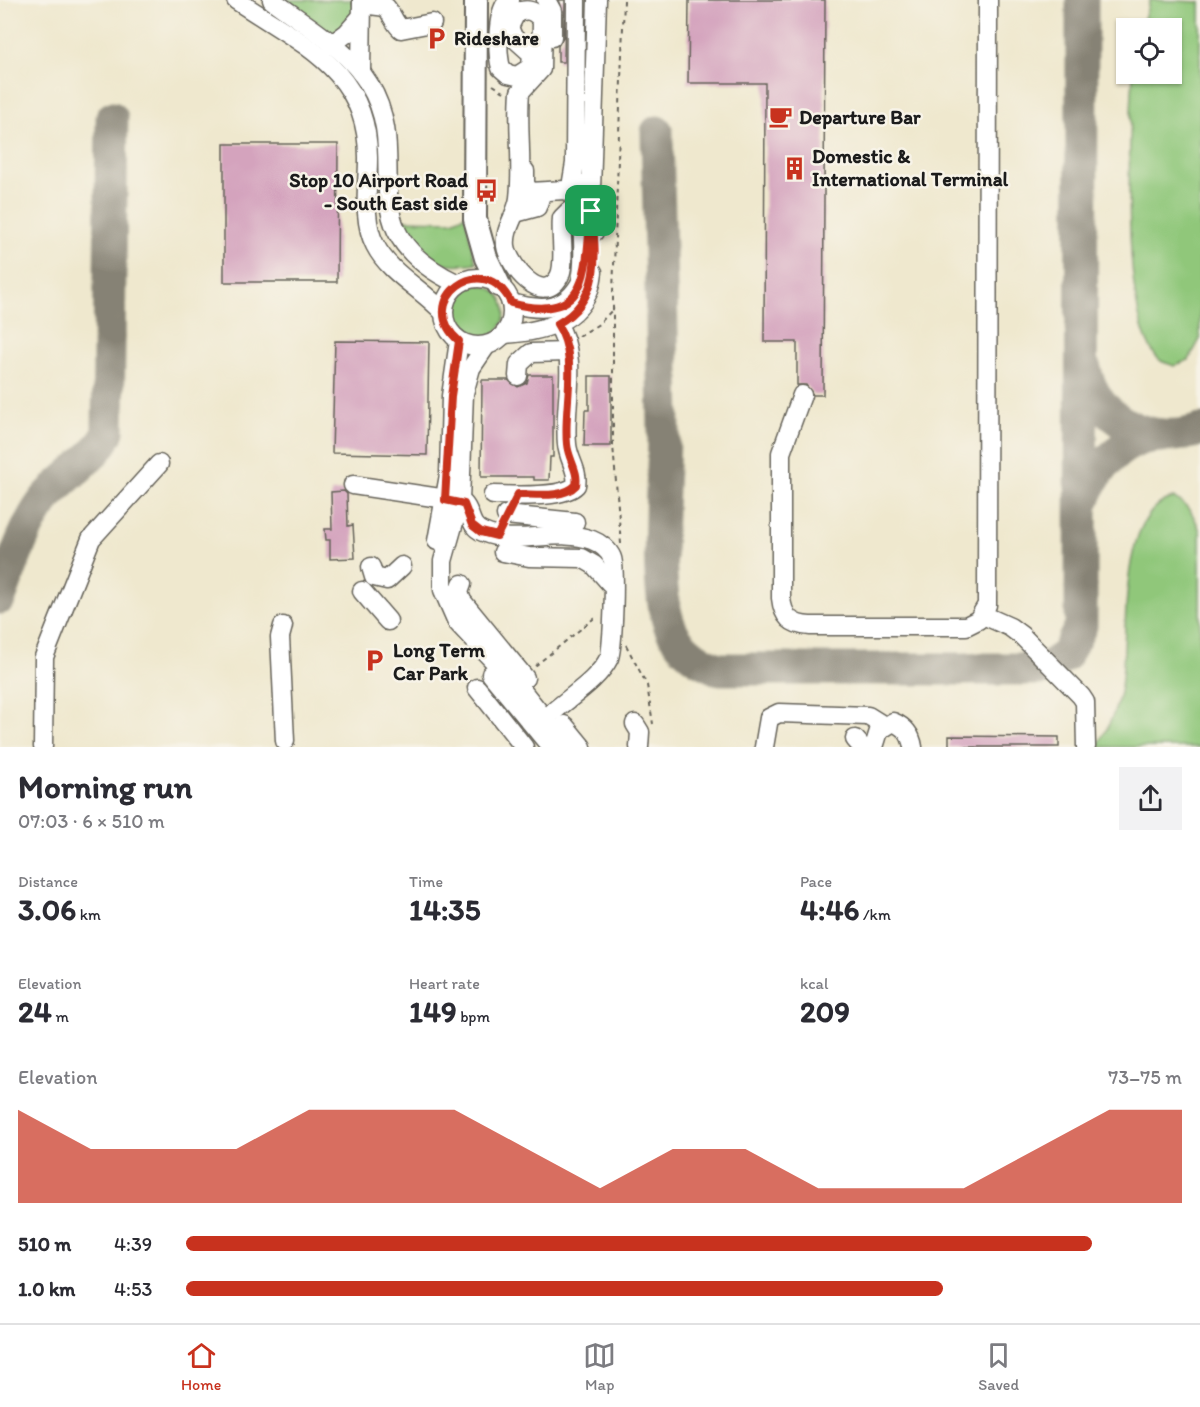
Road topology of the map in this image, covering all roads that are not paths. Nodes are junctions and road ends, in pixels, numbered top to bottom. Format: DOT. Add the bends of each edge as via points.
graph roads {
  1 [pos="236,0"];
  2 [pos="272,0"];
  3 [pos="476,0"];
  4 [pos="510,0"];
  5 [pos="546,0"];
  6 [pos="576,0"];
  7 [pos="597,0"];
  8 [pos="988,0"];
  9 [pos="362,7"];
  10 [pos="432,23"];
  11 [pos="331,45"];
  12 [pos="361,73"];
  13 [pos="542,192"];
  14 [pos="591,201"];
  15 [pos="515,213"];
  16 [pos="458,284"];
  17 [pos="580,286"];
  18 [pos="505,294"];
  19 [pos="443,312"];
  20 [pos="557,324"];
  21 [pos="504,334"];
  22 [pos="459,341"];
  23 [pos="486,346"];
  24 [pos="569,346"];
  25 [pos="518,376"];
  26 [pos="802,395"];
  27 [pos="159,464"];
  28 [pos="353,485"];
  29 [pos="518,494"];
  30 [pos="493,495"];
  31 [pos="453,500"];
  32 [pos="506,514"];
  33 [pos="575,522"];
  34 [pos="500,544"];
  35 [pos="402,566"];
  36 [pos="371,567"];
  37 [pos="462,584"];
  38 [pos="610,584"];
  39 [pos="362,591"];
  40 [pos="983,615"];
  41 [pos="388,621"];
  42 [pos="283,626"];
  43 [pos="477,687"];
  44 [pos="553,712"];
  45 [pos="634,724"];
  46 [pos="884,726"];
  47 [pos="285,741"];
  48 [pos="43,747"];
  49 [pos="524,747"];
  50 [pos="551,747"];
  51 [pos="567,747"];
  52 [pos="582,747"];
  53 [pos="639,747"];
  54 [pos="764,747"];
  55 [pos="874,747"];
  56 [pos="912,747"];
  57 [pos="1086,747"];
  1 -- 19 [label="street" via="331,66 357,98 368,138 367,208 372,240 387,263"];
  2 -- 11 [label="street"];
  3 -- 18 [label="main road" via="475,208 482,244"];
  4 -- 15 [label="street" via="500,14 500,65 508,74 522,75 533,60 529,50 510,32 512,17 521,11 534,12 543,27 541,69 520,92 519,194"];
  5 -- 13 [label="street" via="552,11 552,69 546,80 528,94 525,105 525,184 530,192"];
  6 -- 14 [label="street" via="572,181"];
  7 -- 14 [label="street"];
  8 -- 40 [label="street" via="987,605"];
  9 -- 10 [label="street" via="386,7 401,29"];
  9 -- 11 [label="street" via="347,33"];
  9 -- 12 [label="street"];
  11 -- 12 [label="street"];
  12 -- 16 [label="street" via="370,84 383,118 387,197 395,227 421,264"];
  13 -- 14 [label="street" via="565,190"];
  13 -- 15 [label="street" via="537,207"];
  14 -- 17 [label="street" via="587,266"];
  14 -- 20 [label="street" via="594,266 590,290 580,307"];
  15 -- 17 [label="street" via="506,236 510,259 525,280 543,287 561,275 564,214 573,210 579,213 583,269"];
  16 -- 18 [label="street" via="478,278"];
  16 -- 19 [label="street" via="446,299"];
  17 -- 18 [label="street" via="566,301 540,309"];
  18 -- 21 [label="street" via="512,314"];
  19 -- 22 [label="street" via="447,327"];
  20 -- 21 [label="street" via="535,332"];
  20 -- 24 [label="street"];
  21 -- 23 [label="street"];
  22 -- 23 [label="street"];
  22 -- 31 [label="street" via="451,396"];
  23 -- 31 [label="street" via="471,368 464,393"];
  24 -- 25 [label="street" via="531,353 519,364"];
  24 -- 29 [label="street" via="567,444 578,477 576,485 556,494"];
  26 -- 40 [label="street" via="781,453 784,615 795,624 822,626 966,626"];
  27 -- 48 [label="street" via="91,538 44,657"];
  28 -- 31 [label="street"];
  29 -- 30 [label="street"];
  29 -- 32 [label="street"];
  31 -- 34 [label="street" via="467,508 475,528"];
  31 -- 50 [label="street" via="431,576 434,600"];
  31 -- 51 [label="street" via="441,571 450,612"];
  32 -- 33 [label="street"];
  32 -- 34 [label="street"];
  34 -- 38 [label="street" via="529,557 582,558 594,565"];
  34 -- 44 [label="street" via="581,538 598,543 613,559 609,657"];
  35 -- 36 [label="street" via="387,580 374,578"];
  37 -- 44 [label="street" via="462,601"];
  39 -- 41 [label="street"];
  40 -- 57 [label="street" via="1022,636 1081,696 1086,710"];
  42 -- 47 [label="street" via="280,637"];
  43 -- 49 [label="street"];
  44 -- 52 [label="street"];
  45 -- 53 [label="street" via="640,732"];
  46 -- 54 [label="street" via="868,716 779,713 769,718"];
  46 -- 55 [label="street"];
  46 -- 56 [label="street" via="893,722 902,726 909,733"];
}
